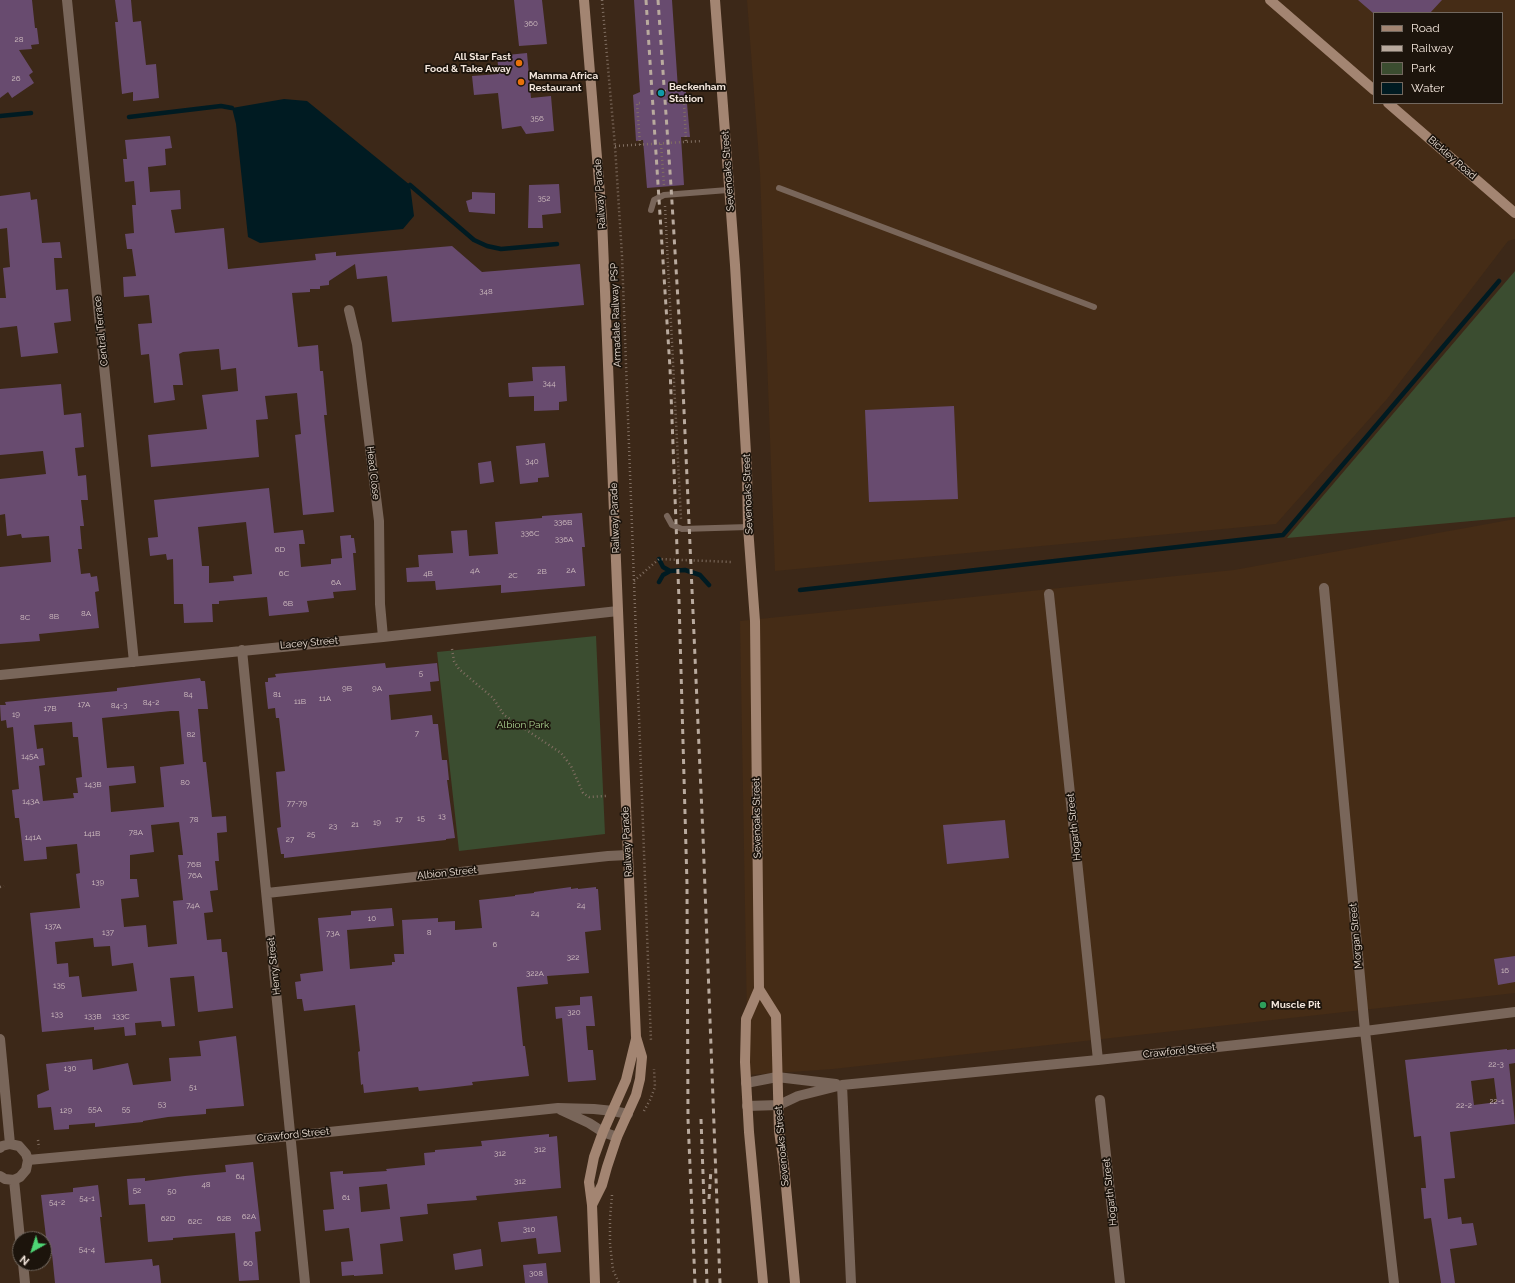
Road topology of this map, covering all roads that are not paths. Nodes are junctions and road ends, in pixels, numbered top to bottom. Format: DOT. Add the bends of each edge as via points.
graph roads {
  1 [pos="66,0"];
  2 [pos="584,0"];
  3 [pos="715,0"];
  4 [pos="1270,0"];
  5 [pos="1373,89"];
  6 [pos="1389,104"];
  7 [pos="779,188"];
  8 [pos="728,190"];
  9 [pos="651,210"];
  10 [pos="1515,213"];
  11 [pos="1094,306"];
  12 [pos="349,310"];
  13 [pos="667,516"];
  14 [pos="748,527"];
  15 [pos="1324,588"];
  16 [pos="1049,594"];
  17 [pos="618,611"];
  18 [pos="383,637"];
  19 [pos="242,650"];
  20 [pos="134,662"];
  21 [pos="0,675"];
  22 [pos="628,855"];
  23 [pos="267,892"];
  24 [pos="759,988"];
  25 [pos="1515,1012"];
  26 [pos="1365,1031"];
  27 [pos="636,1037"];
  28 [pos="0,1039"];
  29 [pos="1098,1060"];
  30 [pos="777,1077"];
  31 [pos="746,1083"];
  32 [pos="842,1085"];
  33 [pos="1100,1100"];
  34 [pos="747,1106"];
  35 [pos="779,1106"];
  36 [pos="558,1108"];
  37 [pos="613,1110"];
  38 [pos="628,1114"];
  39 [pos="603,1132"];
  40 [pos="291,1136"];
  41 [pos="617,1137"];
  42 [pos="10,1144"];
  43 [pos="0,1148"];
  44 [pos="28,1160"];
  45 [pos="0,1176"];
  46 [pos="14,1180"];
  47 [pos="592,1205"];
  48 [pos="19,1231"];
  49 [pos="24,1271"];
  50 [pos="25,1283"];
  51 [pos="305,1283"];
  52 [pos="595,1283"];
  53 [pos="763,1283"];
  54 [pos="795,1283"];
  55 [pos="850,1283"];
  56 [pos="1120,1283"];
  57 [pos="1394,1283"];
  1 -- 20 [label="street, Central Terrace"];
  2 -- 17 [label="street, Railway Parade" via="602,218"];
  3 -- 8 [label="street, Sevenoaks Street"];
  4 -- 5 [label="street"];
  6 -- 10 [label="street, Bickley Road"];
  7 -- 11 [label="lane"];
  8 -- 9 [label="lane" via="664,195 654,200"];
  8 -- 14 [label="street, Sevenoaks Street" via="736,273"];
  12 -- 18 [label="street, Head Close" via="357,344 379,513"];
  13 -- 14 [label="lane" via="672,525 682,529"];
  14 -- 24 [label="street, Sevenoaks Street" via="755,621"];
  15 -- 26 [label="street, Morgan Street"];
  16 -- 29 [label="street, Hogarth Street"];
  17 -- 18 [label="street, Lacey Street"];
  17 -- 22 [label="street, Railway Parade"];
  18 -- 19 [label="street, Lacey Street"];
  19 -- 20 [label="street, Lacey Street"];
  19 -- 23 [label="street, Henry Street"];
  20 -- 21 [label="street, Lacey Street"];
  22 -- 23 [label="street, Albion Street"];
  22 -- 27 [label="street, Railway Parade"];
  23 -- 40 [label="street, Henry Street"];
  24 -- 30 [label="street, Sevenoaks Street" via="776,1016"];
  24 -- 31 [label="street, Sevenoaks Street" via="746,1019"];
  25 -- 26 [label="street, Crawford Street"];
  26 -- 29 [label="street, Crawford Street"];
  26 -- 57 [label="street, Morgan Street"];
  27 -- 37 [label="street, Railway Parade" via="626,1080"];
  27 -- 38 [label="street, Railway Parade" via="642,1057 640,1079"];
  28 -- 42 [label="street"];
  29 -- 32 [label="street, Crawford Street"];
  30 -- 31 [label="street, Crawford Street"];
  30 -- 32 [label="street, Crawford Street"];
  30 -- 35 [label="street, Sevenoaks Street"];
  31 -- 34 [label="street, Sevenoaks Street"];
  32 -- 35 [label="street, Crawford Street" via="798,1096"];
  32 -- 55 [label="street"];
  33 -- 56 [label="street, Hogarth Street"];
  34 -- 35 [label="street, Crawford Street"];
  34 -- 53 [label="street, Sevenoaks Street"];
  35 -- 54 [label="street, Sevenoaks Street" via="779,1131"];
  36 -- 37 [label="street, Crawford Street"];
  36 -- 39 [label="street"];
  36 -- 40 [label="street, Crawford Street"];
  37 -- 38 [label="street, Crawford Street"];
  37 -- 39 [label="street, Railway Parade"];
  38 -- 41 [label="street, Railway Parade"];
  39 -- 41 [label="street"];
  39 -- 47 [label="street, Railway Parade" via="588,1182"];
  40 -- 44 [label="street, Crawford Street"];
  40 -- 51 [label="street, Henry Street"];
  41 -- 47 [label="street, Railway Parade" via="602,1185"];
  42 -- 43 [label="street"];
  42 -- 44 [label="street" via="19,1146"];
  44 -- 46 [label="street" via="26,1170"];
  45 -- 46 [label="street"];
  46 -- 48 [label="street"];
  47 -- 52 [label="street, Railway Parade"];
  49 -- 50 [label="street"];
}
